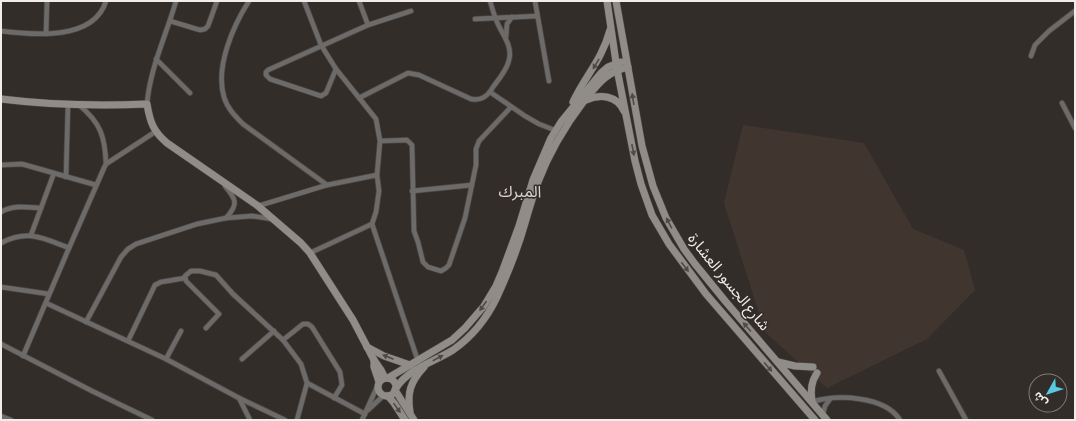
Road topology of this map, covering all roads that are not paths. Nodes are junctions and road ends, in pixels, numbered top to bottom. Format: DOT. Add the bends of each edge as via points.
graph roads {
  1 [pos="47,1"];
  2 [pos="106,1"];
  3 [pos="176,1"];
  4 [pos="217,1"];
  5 [pos="249,1"];
  6 [pos="304,1"];
  7 [pos="360,1"];
  8 [pos="490,1"];
  9 [pos="535,1"];
  10 [pos="607,1"];
  11 [pos="616,1"];
  12 [pos="411,11"];
  13 [pos="1075,11"];
  14 [pos="537,16"];
  15 [pos="495,17"];
  16 [pos="512,17"];
  17 [pos="475,19"];
  18 [pos="170,21"];
  19 [pos="368,25"];
  20 [pos="610,28"];
  21 [pos="1,31"];
  22 [pos="46,34"];
  23 [pos="506,37"];
  24 [pos="321,45"];
  25 [pos="1031,56"];
  26 [pos="156,59"];
  27 [pos="628,64"];
  28 [pos="617,66"];
  29 [pos="336,69"];
  30 [pos="549,80"];
  31 [pos="490,92"];
  32 [pos="190,93"];
  33 [pos="359,98"];
  34 [pos="1,99"];
  35 [pos="586,100"];
  36 [pos="1062,103"];
  37 [pos="147,104"];
  38 [pos="68,105"];
  39 [pos="79,105"];
  40 [pos="511,107"];
  41 [pos="568,112"];
  42 [pos="627,117"];
  43 [pos="1075,128"];
  44 [pos="155,132"];
  45 [pos="558,132"];
  46 [pos="380,141"];
  47 [pos="106,164"];
  48 [pos="1,165"];
  49 [pos="54,173"];
  50 [pos="377,175"];
  51 [pos="66,177"];
  52 [pos="221,180"];
  53 [pos="96,185"];
  54 [pos="327,185"];
  55 [pos="472,185"];
  56 [pos="412,191"];
  57 [pos="258,206"];
  58 [pos="41,208"];
  59 [pos="1,212"];
  60 [pos="226,218"];
  61 [pos="275,220"];
  62 [pos="372,224"];
  63 [pos="31,235"];
  64 [pos="1,243"];
  65 [pos="68,248"];
  66 [pos="310,253"];
  67 [pos="185,278"];
  68 [pos="1,287"];
  69 [pos="49,294"];
  70 [pos="46,303"];
  71 [pos="86,322"];
  72 [pos="206,328"];
  73 [pos="181,331"];
  74 [pos="274,331"];
  75 [pos="282,340"];
  76 [pos="128,341"];
  77 [pos="1,344"];
  78 [pos="367,347"];
  79 [pos="23,356"];
  80 [pos="242,358"];
  81 [pos="166,359"];
  82 [pos="418,361"];
  83 [pos="778,362"];
  84 [pos="426,364"];
  85 [pos="410,365"];
  86 [pos="939,371"];
  87 [pos="792,378"];
  88 [pos="382,382"];
  89 [pos="307,383"];
  90 [pos="782,383"];
  91 [pos="798,385"];
  92 [pos="395,389"];
  93 [pos="789,390"];
  94 [pos="385,396"];
  95 [pos="239,398"];
  96 [pos="334,398"];
  97 [pos="830,399"];
  98 [pos="812,401"];
  99 [pos="410,412"];
  100 [pos="366,413"];
  101 [pos="1,416"];
  102 [pos="825,417"];
  103 [pos="11,420"];
  104 [pos="152,420"];
  105 [pos="250,420"];
  106 [pos="285,420"];
  107 [pos="297,420"];
  108 [pos="362,420"];
  109 [pos="405,420"];
  110 [pos="414,420"];
  111 [pos="815,420"];
  112 [pos="900,420"];
  113 [pos="966,420"];
  1 -- 22 [label="street"];
  2 -- 22 [label="street" via="92,22 81,28"];
  3 -- 18 [label="street"];
  4 -- 18 [label="street" via="205,29 200,30"];
  5 -- 54 [label="street" via="234,28 226,50 222,80 224,97 234,115 243,124"];
  6 -- 24 [label="street"];
  7 -- 19 [label="street"];
  8 -- 15 [label="street"];
  9 -- 14 [label="street"];
  10 -- 20 [label="street, شارع الجسور العشارة"];
  11 -- 27 [label="street, شارع الجسور العشارة"];
  12 -- 19 [label="street"];
  13 -- 25 [label="street" via="1035,45"];
  14 -- 16 [label="street"];
  14 -- 30 [label="street"];
  15 -- 16 [label="street"];
  15 -- 17 [label="street"];
  15 -- 23 [label="street"];
  16 -- 23 [label="street" via="507,24"];
  18 -- 26 [label="street"];
  19 -- 24 [label="street"];
  20 -- 28 [label="street, شارع الجسور العشارة"];
  20 -- 41 [label="street, one-way" via="604,50"];
  21 -- 22 [label="street"];
  23 -- 31 [label="street" via="509,60"];
  24 -- 29 [label="street"];
  24 -- 29 [label="street" via="268,70 266,75 270,79 321,96 326,93"];
  26 -- 32 [label="street"];
  26 -- 37 [label="street"];
  27 -- 28 [label="street"];
  83 -- 27 [label="street, شارع الجسور العشارة, one-way" via="695,264 666,218 647,166"];
  28 -- 35 [label="street"];
  28 -- 41 [label="street" via="608,67 596,78"];
  28 -- 42 [label="street, شارع الجسور العشارة"];
  29 -- 33 [label="street"];
  31 -- 33 [label="street" via="480,100 471,99 419,75 408,73"];
  31 -- 40 [label="street"];
  33 -- 46 [label="street" via="376,119"];
  34 -- 38 [label="street"];
  35 -- 42 [label="street" via="598,96 611,98 623,107"];
  35 -- 45 [label="street"];
  36 -- 43 [label="street"];
  37 -- 39 [label="street"];
  37 -- 44 [label="street"];
  38 -- 39 [label="street"];
  38 -- 51 [label="street"];
  39 -- 47 [label="street" via="101,129"];
  40 -- 45 [label="street"];
  40 -- 55 [label="street" via="479,141"];
  41 -- 45 [label="street"];
  42 -- 90 [label="street, شارع الجسور العشارة, one-way" via="641,184 659,228 706,294"];
  44 -- 47 [label="street"];
  44 -- 52 [label="street" via="173,148"];
  45 -- 82 [label="street, one-way" via="533,180 520,226 484,306 452,340"];
  84 -- 45 [label="street, one-way" via="453,350 468,338 485,318 503,284 521,238 538,181"];
  46 -- 50 [label="street"];
  46 -- 56 [label="street" via="407,140 412,145"];
  47 -- 53 [label="street"];
  48 -- 49 [label="street" via="22,164"];
  49 -- 51 [label="street"];
  49 -- 58 [label="street"];
  50 -- 54 [label="street"];
  50 -- 62 [label="street" via="379,191"];
  51 -- 53 [label="street"];
  52 -- 57 [label="street"];
  52 -- 60 [label="street" via="235,200 232,211"];
  53 -- 65 [label="street"];
  54 -- 57 [label="street"];
  55 -- 56 [label="street"];
  55 -- 56 [label="street" via="465,218 449,265 441,271 428,267 423,262 414,231"];
  57 -- 61 [label="street"];
  58 -- 59 [label="street" via="22,206"];
  58 -- 63 [label="street"];
  60 -- 61 [label="street" via="252,216"];
  60 -- 71 [label="street" via="146,239 128,249 112,270"];
  61 -- 66 [label="street"];
  62 -- 66 [label="street"];
  62 -- 82 [label="street"];
  63 -- 64 [label="street" via="19,236"];
  63 -- 65 [label="street"];
  65 -- 69 [label="street"];
  66 -- 78 [label="street" via="354,320"];
  67 -- 72 [label="street" via="218,313"];
  67 -- 74 [label="street" via="191,271 216,275"];
  67 -- 76 [label="street" via="161,282 154,286"];
  68 -- 69 [label="street"];
  69 -- 70 [label="street"];
  70 -- 71 [label="street"];
  70 -- 79 [label="street"];
  71 -- 76 [label="street"];
  73 -- 81 [label="street"];
  74 -- 75 [label="street"];
  74 -- 80 [label="street"];
  75 -- 89 [label="street" via="301,364"];
  75 -- 96 [label="street" via="303,324 312,327 340,372 342,385"];
  76 -- 81 [label="street"];
  77 -- 79 [label="street"];
  85 -- 78 [label="street, one-way"];
  78 -- 88 [label="street"];
  79 -- 104 [label="street"];
  81 -- 95 [label="street"];
  82 -- 85 [label="street"];
  83 -- 87 [label="street, شارع الجسور العشارة"];
  83 -- 98 [label="street" via="815,370"];
  84 -- 92 [label="street" via="410,373"];
  84 -- 99 [label="street" via="410,388"];
  85 -- 88 [label="street"];
  86 -- 113 [label="street"];
  87 -- 90 [label="street"];
  87 -- 91 [label="street, شارع الجسور العشارة"];
  88 -- 92 [label="street" via="393,381"];
  88 -- 94 [label="street" via="379,392"];
  88 -- 100 [label="street"];
  89 -- 96 [label="street"];
  89 -- 107 [label="street"];
  90 -- 93 [label="street, شارع الجسور العشارة"];
  91 -- 93 [label="street"];
  91 -- 98 [label="street, شارع الجسور العشارة"];
  92 -- 94 [label="street" via="392,394"];
  92 -- 99 [label="street"];
  93 -- 111 [label="street, شارع الجسور العشارة"];
  94 -- 100 [label="street"];
  94 -- 109 [label="street, one-way" via="394,403"];
  95 -- 105 [label="street"];
  95 -- 106 [label="street"];
  96 -- 100 [label="street"];
  97 -- 98 [label="street"];
  97 -- 102 [label="street" via="825,406"];
  97 -- 112 [label="street" via="850,398 882,404 892,410"];
  98 -- 102 [label="street, شارع الجسور العشارة"];
  99 -- 110 [label="street"];
  100 -- 108 [label="street"];
  101 -- 103 [label="street"];
}
